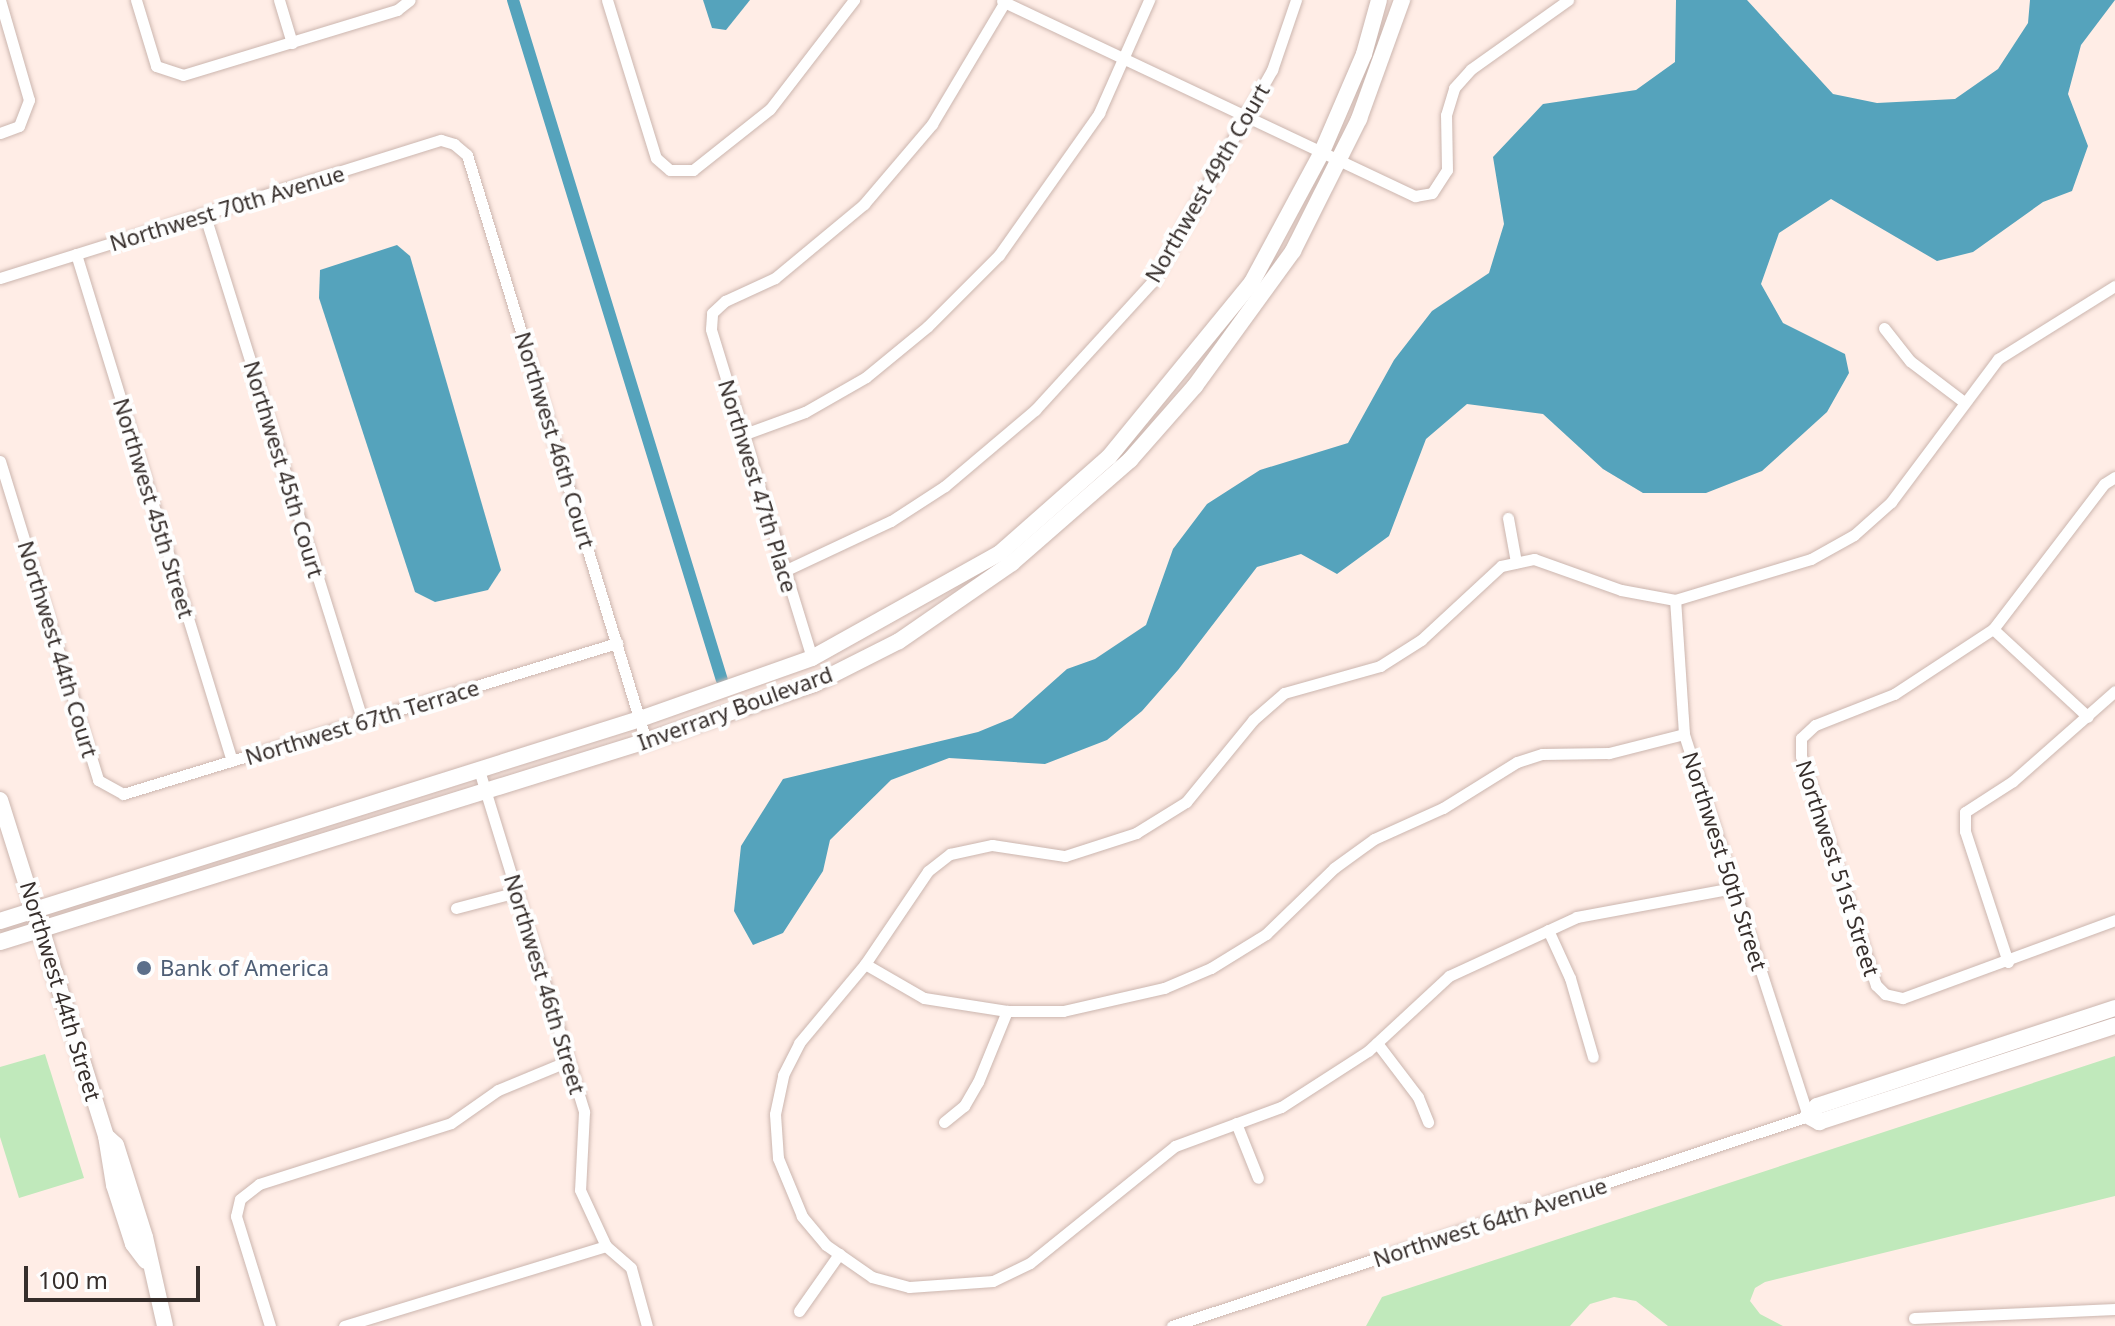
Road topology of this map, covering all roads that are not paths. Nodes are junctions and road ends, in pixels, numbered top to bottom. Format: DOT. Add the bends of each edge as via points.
graph roads {
  1 [pos="0,0"];
  2 [pos="136,0"];
  3 [pos="279,0"];
  4 [pos="410,0"];
  5 [pos="607,0"];
  6 [pos="854,0"];
  7 [pos="1149,0"];
  8 [pos="1296,0"];
  9 [pos="1379,0"];
  10 [pos="1402,0"];
  11 [pos="1568,0"];
  12 [pos="1003,1"];
  13 [pos="292,43"];
  14 [pos="1122,62"];
  15 [pos="1246,119"];
  16 [pos="0,133"];
  17 [pos="454,144"];
  18 [pos="1321,154"];
  19 [pos="1340,163"];
  20 [pos="205,216"];
  21 [pos="76,254"];
  22 [pos="0,278"];
  23 [pos="2115,286"];
  24 [pos="1884,328"];
  25 [pos="1964,402"];
  26 [pos="742,435"];
  27 [pos="0,461"];
  28 [pos="2115,477"];
  29 [pos="1508,518"];
  30 [pos="1516,562"];
  31 [pos="782,572"];
  32 [pos="1675,600"];
  33 [pos="1993,629"];
  34 [pos="617,643"];
  35 [pos="812,658"];
  36 [pos="2115,691"];
  37 [pos="2088,717"];
  38 [pos="640,719"];
  39 [pos="363,722"];
  40 [pos="1684,734"];
  41 [pos="646,741"];
  42 [pos="232,761"];
  43 [pos="479,770"];
  44 [pos="107,787"];
  45 [pos="485,789"];
  46 [pos="0,800"];
  47 [pos="290,831"];
  48 [pos="296,849"];
  49 [pos="1733,888"];
  50 [pos="517,892"];
  51 [pos="456,908"];
  52 [pos="36,910"];
  53 [pos="2115,920"];
  54 [pos="0,921"];
  55 [pos="42,930"];
  56 [pos="1548,930"];
  57 [pos="0,942"];
  58 [pos="2008,962"];
  59 [pos="865,964"];
  60 [pos="2115,1008"];
  61 [pos="1007,1011"];
  62 [pos="2115,1026"];
  63 [pos="1377,1043"];
  64 [pos="1593,1057"];
  65 [pos="568,1061"];
  66 [pos="1808,1116"];
  67 [pos="944,1122"];
  68 [pos="1428,1122"];
  69 [pos="1236,1123"];
  70 [pos="1258,1178"];
  71 [pos="606,1246"];
  72 [pos="839,1254"];
  73 [pos="2115,1309"];
  74 [pos="799,1311"];
  75 [pos="1914,1318"];
  76 [pos="165,1326"];
  77 [pos="270,1326"];
  78 [pos="344,1326"];
  79 [pos="647,1326"];
  80 [pos="1172,1326"];
  1 -- 16 [label="street" via="29,100 19,126"];
  2 -- 13 [label="street" via="156,66 169,74"];
  3 -- 13 [label="street"];
  4 -- 13 [label="street" via="397,10"];
  5 -- 6 [label="street" via="656,158 670,170 693,170 770,109"];
  7 -- 14 [label="street"];
  8 -- 15 [label="street, Northwest 49th Court" via="1272,70"];
  9 -- 18 [label="street, Inverrary Boulevard" via="1364,54"];
  10 -- 19 [label="street, Inverrary Boulevard" via="1394,34"];
  11 -- 19 [label="street" via="1471,69 1454,88 1446,115 1447,170 1432,193 1415,196"];
  12 -- 14 [label="street"];
  12 -- 26 [label="street, Northwest 47th Place" via="932,124 864,204 775,278 725,301 712,313 711,329"];
  14 -- 15 [label="street"];
  14 -- 26 [label="street" via="1099,113 1050,188 999,255 928,326 866,377"];
  15 -- 18 [label="street"];
  15 -- 31 [label="street, Northwest 49th Court" via="1152,282 1035,410 945,486 891,521"];
  17 -- 20 [label="street, Northwest 70th Avenue" via="441,140"];
  17 -- 34 [label="street, Northwest 46th Court" via="467,155"];
  18 -- 19 [label="street"];
  18 -- 35 [label="street, Inverrary Boulevard" via="1252,282 1109,457 1000,553"];
  19 -- 41 [label="street, Inverrary Boulevard" via="1269,288 1195,386 1130,460 1012,563 899,641 814,684"];
  20 -- 21 [label="street, Northwest 70th Avenue"];
  20 -- 39 [label="street, Northwest 45th Court"];
  21 -- 22 [label="street, Northwest 70th Avenue"];
  21 -- 42 [label="street, Northwest 45th Street"];
  23 -- 25 [label="street" via="2025,338 1998,359"];
  24 -- 25 [label="street" via="1910,361"];
  25 -- 32 [label="street" via="1891,502 1854,535 1811,559"];
  26 -- 31 [label="street, Northwest 47th Place"];
  27 -- 44 [label="street, Northwest 44th Court" via="98,780"];
  28 -- 33 [label="street" via="2104,484"];
  29 -- 30 [label="street"];
  30 -- 32 [label="street" via="1534,559 1621,590"];
  30 -- 59 [label="street" via="1476,584 1421,640 1380,666 1284,693 1253,720 1186,802 1136,833 1065,856 992,845 950,854 928,871"];
  31 -- 35 [label="street, Northwest 47th Place"];
  32 -- 40 [label="street, Northwest 50th Street"];
  33 -- 37 [label="street"];
  33 -- 58 [label="street, Northwest 51st Street" via="1894,694 1815,725 1801,738 1805,770 1876,985 1885,994 1903,998"];
  34 -- 38 [label="street, Northwest 46th Court"];
  34 -- 39 [label="street, Northwest 67th Terrace"];
  35 -- 38 [label="street, Inverrary Boulevard"];
  36 -- 37 [label="street"];
  37 -- 58 [label="street" via="2013,781 1965,812 1965,831"];
  38 -- 41 [label="street, Northwest 46th Court"];
  38 -- 43 [label="street, Inverrary Boulevard"];
  39 -- 42 [label="street, Northwest 67th Terrace"];
  40 -- 49 [label="street, Northwest 50th Street"];
  40 -- 61 [label="street" via="1609,753 1542,754 1517,762 1443,808 1374,839 1334,868 1266,934 1211,968 1164,988 1063,1011"];
  41 -- 45 [label="street, Inverrary Boulevard"];
  42 -- 44 [label="street, Northwest 67th Terrace" via="123,794"];
  43 -- 45 [label="street, Northwest 46th Street"];
  43 -- 47 [label="street, Inverrary Boulevard"];
  45 -- 48 [label="street, Inverrary Boulevard"];
  45 -- 50 [label="street, Northwest 46th Street"];
  46 -- 52 [label="street, Northwest 44th Street"];
  47 -- 48 [label="street"];
  47 -- 52 [label="street, Inverrary Boulevard"];
  48 -- 55 [label="street, Inverrary Boulevard"];
  49 -- 56 [label="street" via="1597,912"];
  49 -- 66 [label="street, Northwest 50th Street"];
  50 -- 51 [label="street"];
  50 -- 65 [label="street, Northwest 46th Street"];
  52 -- 54 [label="street, Inverrary Boulevard"];
  52 -- 55 [label="street, Northwest 44th Street"];
  53 -- 58 [label="street"];
  55 -- 57 [label="street, Inverrary Boulevard"];
  55 -- 76 [label="street, Northwest 44th Street" via="106,1136 114,1185 133,1244 146,1261"];
  56 -- 63 [label="street" via="1449,976"];
  56 -- 64 [label="street" via="1570,978"];
  59 -- 61 [label="street" via="924,998"];
  59 -- 72 [label="street" via="811,1022 783,1075 775,1114 786,1184 802,1216"];
  60 -- 66 [label="street, Northwest 64th Avenue" via="1817,1106"];
  61 -- 67 [label="street" via="971,1094"];
  62 -- 66 [label="street, Northwest 64th Avenue" via="1819,1122"];
  63 -- 68 [label="street" via="1418,1097"];
  63 -- 69 [label="street" via="1281,1107"];
  65 -- 71 [label="street, Northwest 46th Street" via="584,1112 580,1190"];
  65 -- 77 [label="street" via="498,1090 451,1123 259,1184 240,1199 236,1216"];
  66 -- 80 [label="street, Northwest 64th Avenue"];
  69 -- 70 [label="street"];
  69 -- 72 [label="street" via="1175,1146 1030,1263 993,1281 909,1287 872,1277"];
  71 -- 78 [label="street"];
  71 -- 79 [label="street, Northwest 46th Street" via="631,1268"];
  72 -- 74 [label="street"];
  73 -- 75 [label="street"];
}
